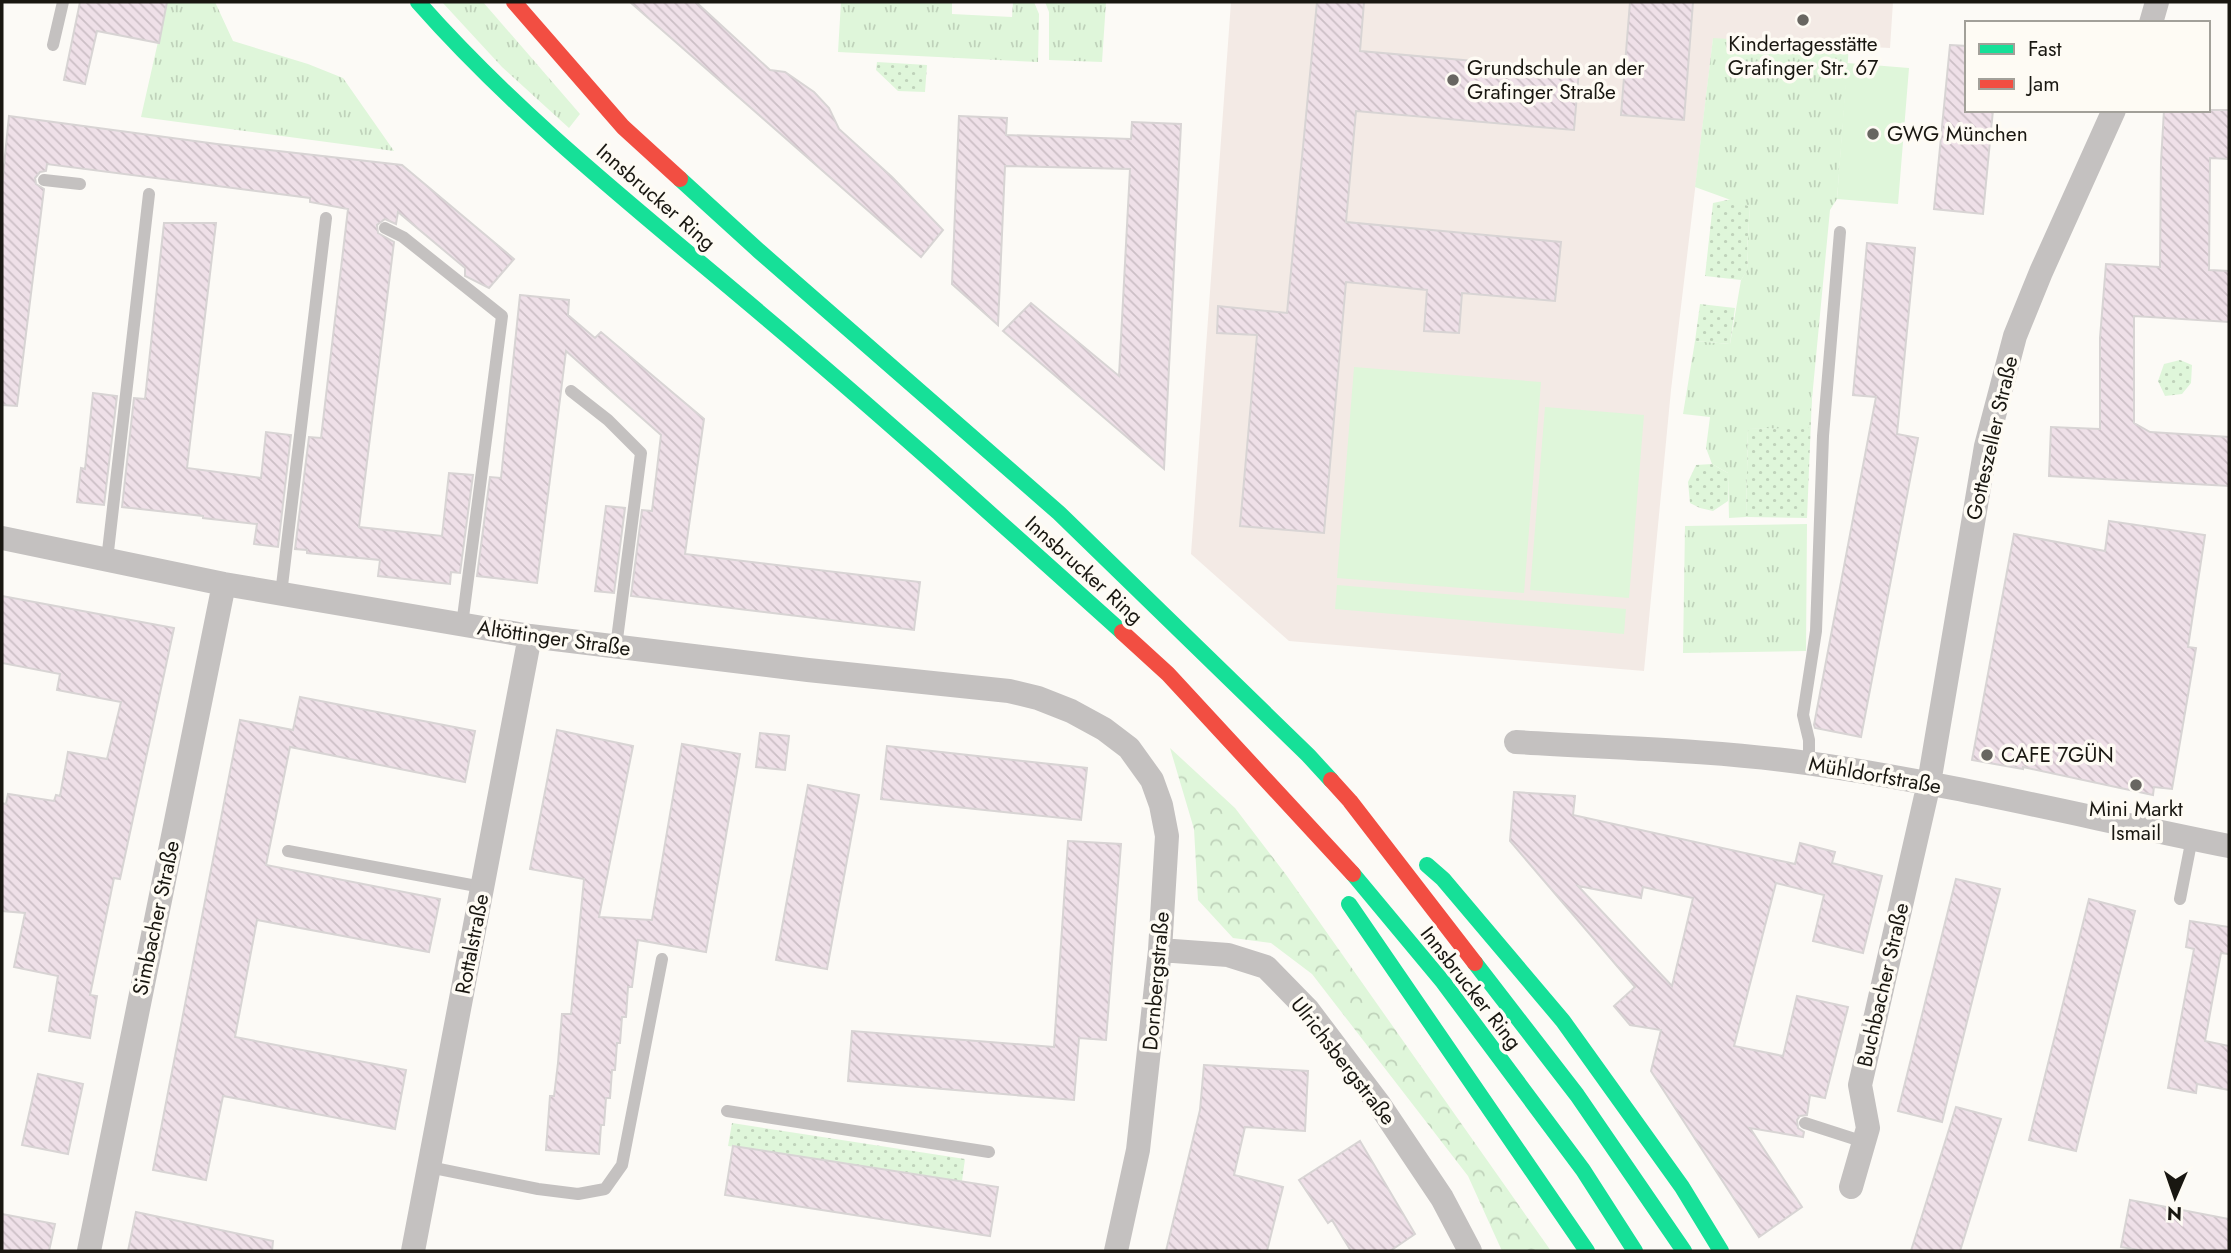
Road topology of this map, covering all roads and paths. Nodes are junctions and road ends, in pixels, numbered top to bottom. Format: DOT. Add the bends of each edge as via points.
graph roads {
  1 [pos="63,2"];
  2 [pos="418,2"];
  3 [pos="514,2"];
  4 [pos="2157,2"];
  5 [pos="2152,21"];
  6 [pos="53,45"];
  7 [pos="2113,112"];
  8 [pos="44,180"];
  9 [pos="80,184"];
  10 [pos="149,194"];
  11 [pos="326,218"];
  12 [pos="385,228"];
  13 [pos="1840,232"];
  14 [pos="571,391"];
  15 [pos="2,538"];
  16 [pos="107,560"];
  17 [pos="225,584"];
  18 [pos="281,594"];
  19 [pos="462,625"];
  20 [pos="530,636"];
  21 [pos="616,647"];
  22 [pos="1104,729"];
  23 [pos="1516,742"];
  24 [pos="1810,763"];
  25 [pos="1929,783"];
  26 [pos="1281,795"];
  27 [pos="1350,801"];
  28 [pos="2192,838"];
  29 [pos="2229,846"];
  30 [pos="288,851"];
  31 [pos="1326,870"];
  32 [pos="482,887"];
  33 [pos="1340,892"];
  34 [pos="2180,899"];
  35 [pos="1160,950"];
  36 [pos="663,959"];
  37 [pos="727,1111"];
  38 [pos="1805,1123"];
  39 [pos="1864,1142"];
  40 [pos="989,1152"];
  41 [pos="429,1167"];
  42 [pos="1851,1187"];
  43 [pos="89,1251"];
  44 [pos="413,1251"];
  45 [pos="1116,1251"];
  46 [pos="1470,1251"];
  47 [pos="1587,1251"];
  48 [pos="1636,1251"];
  49 [pos="1684,1251"];
  50 [pos="1721,1251"];
  1 -- 6 [label="lane"];
  2 -- 26 [label="highway, Innsbrucker Ring" via="486,74 598,176 894,426 1168,674"];
  3 -- 27 [label="highway, Innsbrucker Ring" via="623,127 1059,513 1264,710"];
  4 -- 5 [label="street"];
  7 -- 25 [label="street, Gotteszeller Straße" via="2015,336 1986,446"];
  8 -- 9 [label="lane"];
  10 -- 16 [label="lane"];
  11 -- 18 [label="lane"];
  12 -- 19 [label="lane" via="403,237 502,316"];
  13 -- 24 [label="lane" via="1823,436 1816,631 1804,715"];
  14 -- 21 [label="lane" via="641,453"];
  15 -- 16 [label="street, Altöttinger Straße"];
  16 -- 17 [label="street, Altöttinger Straße"];
  17 -- 18 [label="street, Altöttinger Straße"];
  17 -- 43 [label="street, Simbacher Straße"];
  18 -- 19 [label="street, Altöttinger Straße"];
  19 -- 20 [label="street, Altöttinger Straße"];
  20 -- 21 [label="street, Altöttinger Straße"];
  20 -- 32 [label="street, Rottalstraße"];
  21 -- 22 [label="street, Altöttinger Straße" via="1009,691 1071,711"];
  22 -- 35 [label="street, Dornbergstraße" via="1129,748 1152,780 1161,805 1167,836"];
  23 -- 24 [label="street, Mühldorfstraße"];
  24 -- 25 [label="street, Mühldorfstraße"];
  25 -- 28 [label="street, Mühldorfstraße"];
  25 -- 39 [label="street, Buchbacher Straße" via="1860,1085 1868,1128"];
  26 -- 31 [label="highway"];
  26 -- 48 [label="highway, Innsbrucker Ring" via="1443,982 1583,1170"];
  27 -- 49 [label="highway, Innsbrucker Ring" via="1577,1095"];
  27 -- 50 [label="highway" via="1443,879 1563,1021 1682,1187"];
  28 -- 29 [label="street, Mühldorfstraße"];
  28 -- 34 [label="lane"];
  30 -- 32 [label="lane"];
  32 -- 41 [label="street, Rottalstraße"];
  33 -- 47 [label="highway"];
  35 -- 45 [label="street, Dornbergstraße" via="1138,1150"];
  35 -- 46 [label="street, Ulrichsbergstraße" via="1228,955 1266,967 1308,1010 1370,1092 1442,1198"];
  36 -- 41 [label="lane" via="622,1165 605,1189 578,1194 538,1189"];
  37 -- 40 [label="lane"];
  38 -- 39 [label="lane"];
  39 -- 42 [label="street, Buchbacher Straße"];
  41 -- 44 [label="street, Rottalstraße"];
}
